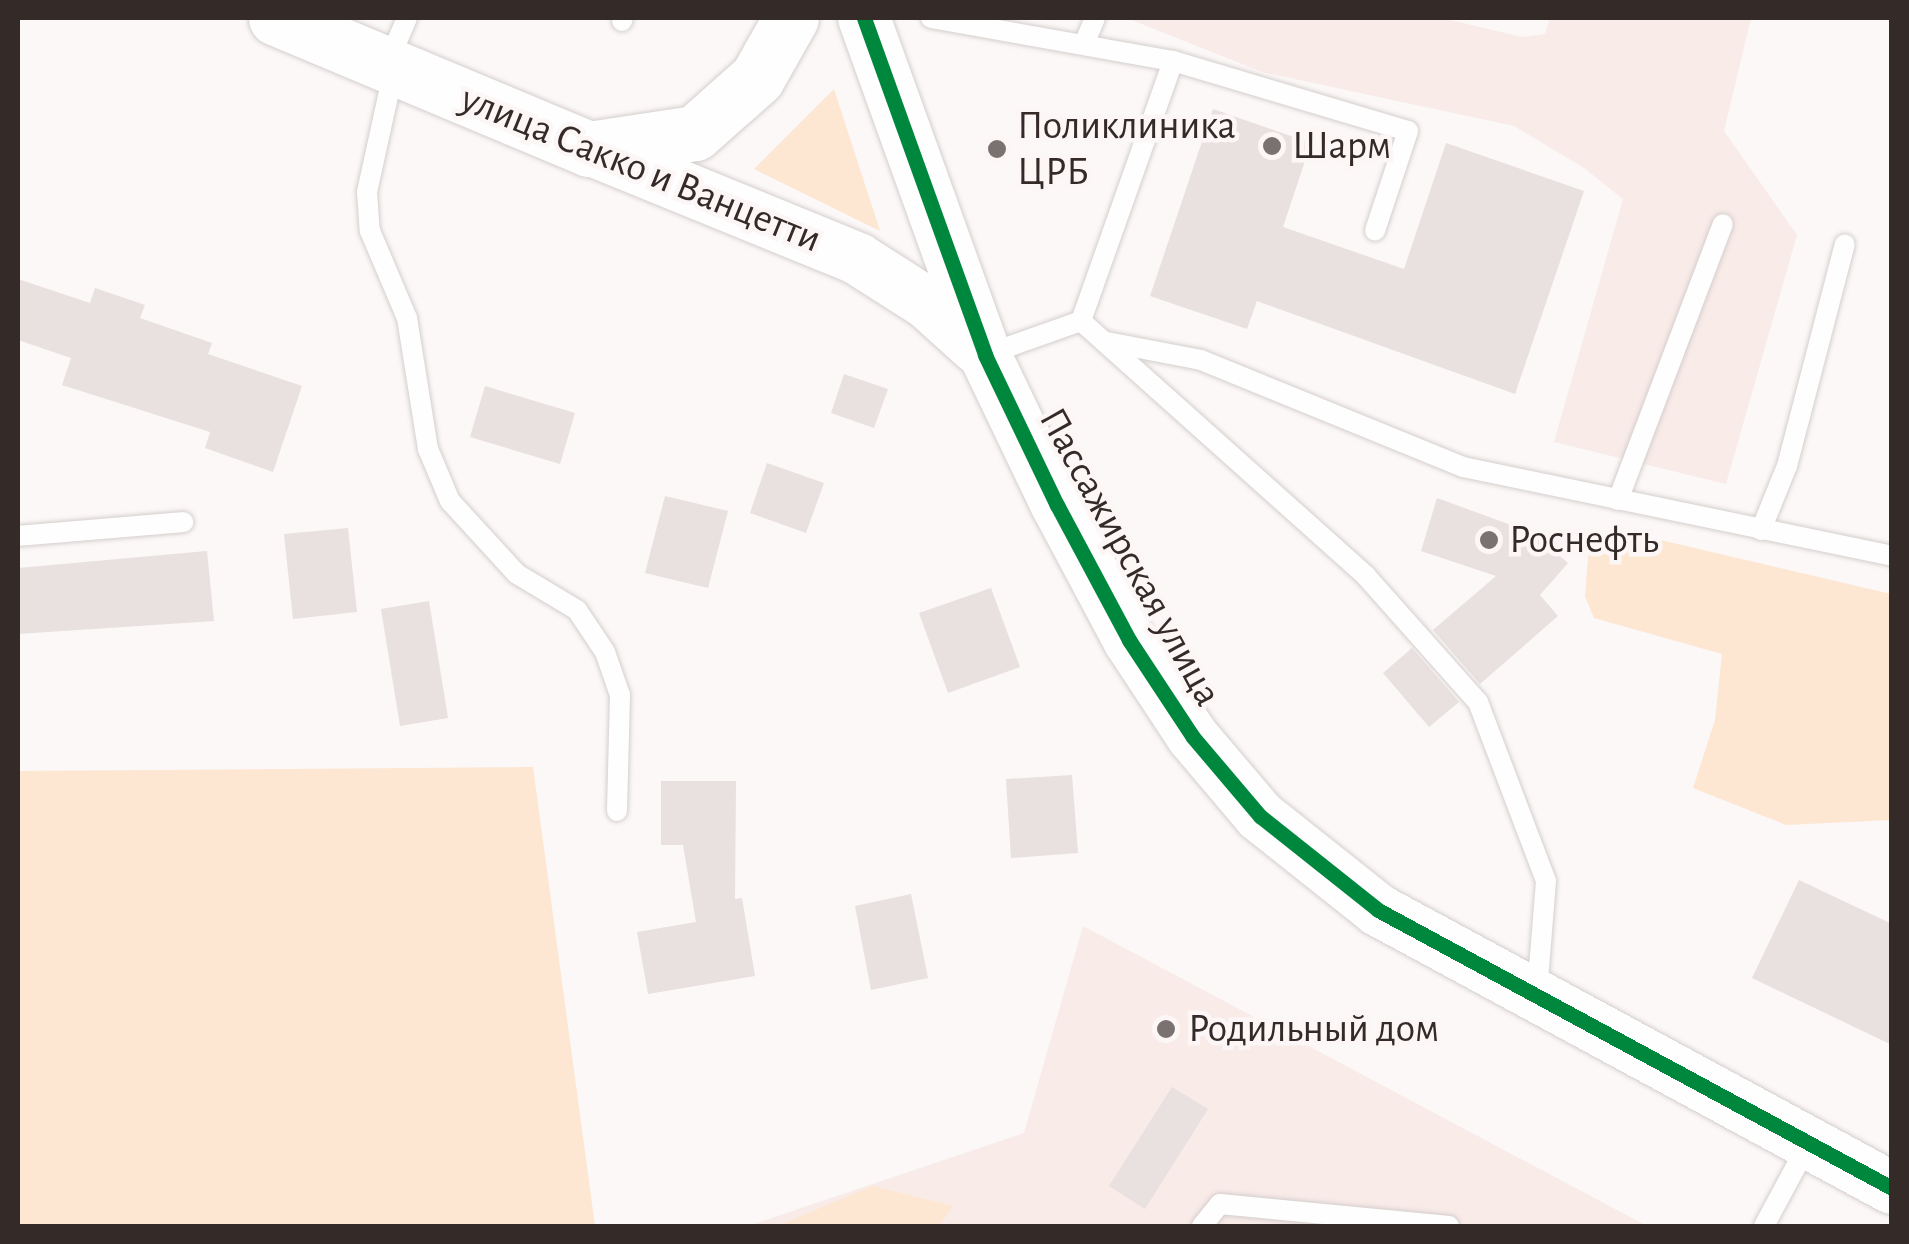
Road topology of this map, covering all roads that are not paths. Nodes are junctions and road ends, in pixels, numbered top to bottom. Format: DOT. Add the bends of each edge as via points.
graph roads {
  1 [pos="276,18"];
  2 [pos="791,18"];
  3 [pos="864,18"];
  4 [pos="930,18"];
  5 [pos="1095,18"];
  6 [pos="1084,44"];
  7 [pos="396,50"];
  8 [pos="1172,61"];
  9 [pos="589,150"];
  10 [pos="1723,224"];
  11 [pos="1375,231"];
  12 [pos="1845,244"];
  13 [pos="1080,321"];
  14 [pos="1106,342"];
  15 [pos="985,355"];
  16 [pos="1618,500"];
  17 [pos="183,522"];
  18 [pos="1761,530"];
  19 [pos="18,536"];
  20 [pos="1892,556"];
  21 [pos="617,812"];
  22 [pos="1537,996"];
  23 [pos="1808,1146"];
  24 [pos="1892,1188"];
  25 [pos="1202,1226"];
  26 [pos="1449,1226"];
  27 [pos="1764,1226"];
  1 -- 7 [label="main road, улица Сакко и Ванцетти"];
  2 -- 9 [label="main road" via="757,78 696,133"];
  3 -- 15 [label="street, Пассажирская улица"];
  4 -- 6 [label="lane"];
  5 -- 6 [label="lane"];
  6 -- 8 [label="lane"];
  7 -- 9 [label="main road, улица Сакко и Ванцетти"];
  7 -- 21 [label="lane" via="368,192 370,230 407,318 428,449 450,501 517,574 577,610 606,652 620,695"];
  8 -- 11 [label="lane" via="1408,131"];
  8 -- 13 [label="lane"];
  9 -- 15 [label="street, улица Сакко и Ванцетти" via="858,259 927,302"];
  10 -- 16 [label="lane"];
  12 -- 18 [label="lane" via="1787,466"];
  13 -- 14 [label="lane"];
  13 -- 15 [label="lane"];
  14 -- 16 [label="lane" via="1202,360 1463,466"];
  14 -- 22 [label="lane" via="1366,576 1478,702 1546,881"];
  15 -- 22 [label="street, Пассажирская улица" via="1130,640 1193,736 1260,816 1378,910"];
  16 -- 18 [label="lane"];
  17 -- 19 [label="lane"];
  18 -- 20 [label="lane"];
  22 -- 23 [label="street, Пассажирская улица"];
  23 -- 24 [label="street, Пассажирская улица"];
  23 -- 27 [label="lane"];
  25 -- 26 [label="lane" via="1220,1204"];
}
